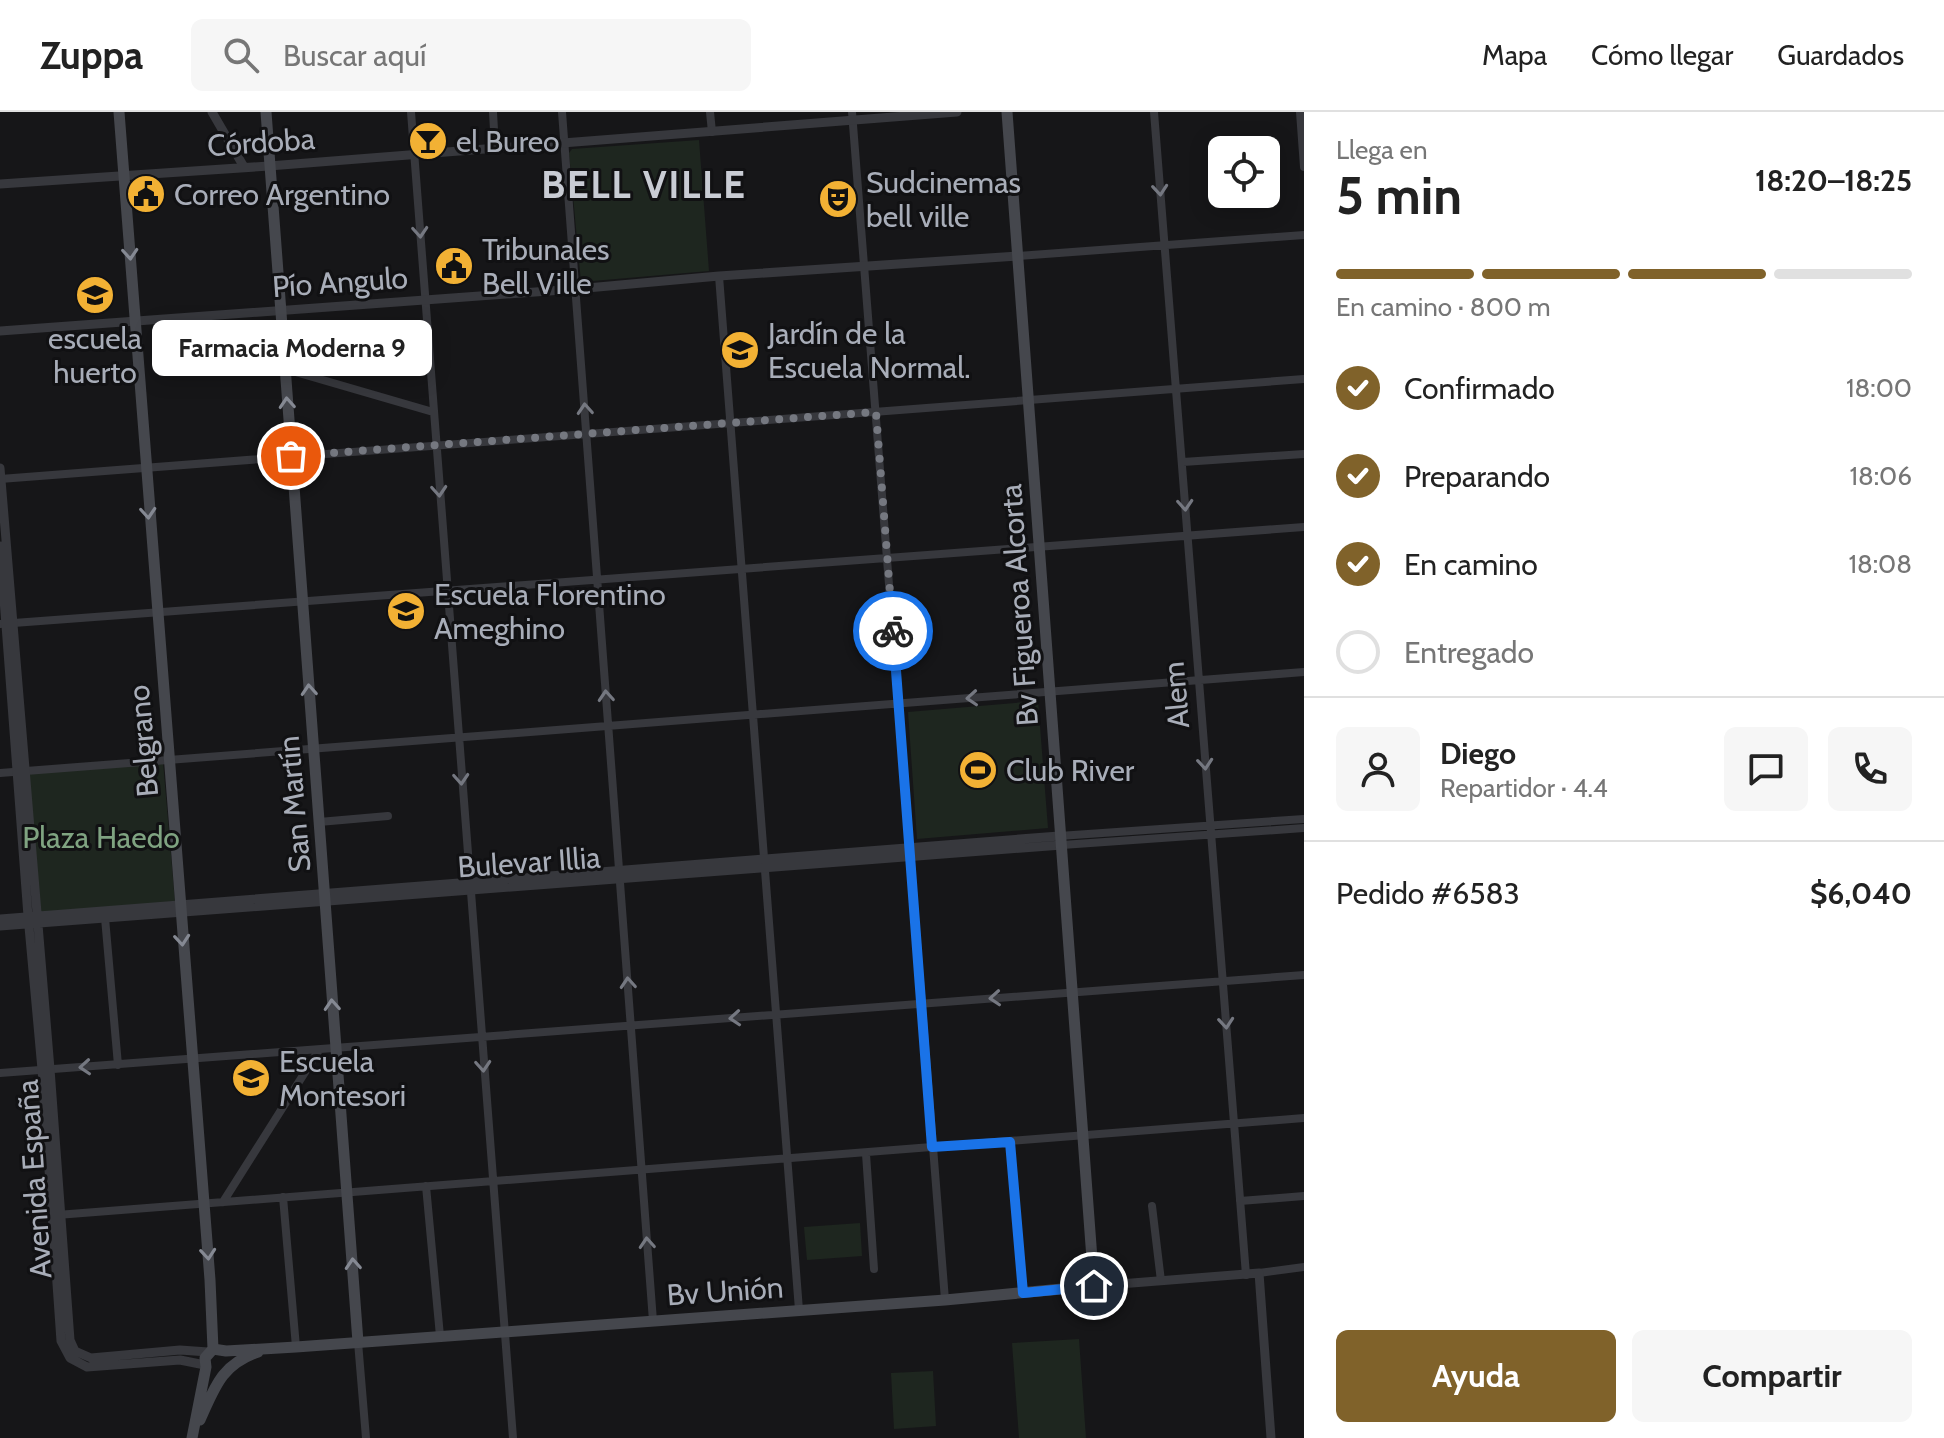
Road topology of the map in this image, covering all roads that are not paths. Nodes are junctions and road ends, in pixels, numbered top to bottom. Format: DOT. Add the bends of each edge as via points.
graph roads {
  1 [pos="119,112"];
  2 [pos="212,112"];
  3 [pos="266,112"];
  4 [pos="411,112"];
  5 [pos="493,112"];
  6 [pos="562,112"];
  7 [pos="710,112"];
  8 [pos="957,112"];
  9 [pos="1007,112"];
  10 [pos="1154,112"];
  11 [pos="1300,112"];
  12 [pos="852,116"];
  13 [pos="712,132"];
  14 [pos="565,142"];
  15 [pos="495,148"];
  16 [pos="414,154"];
  17 [pos="269,166"];
  18 [pos="244,167"];
  19 [pos="1304,167"];
  20 [pos="124,176"];
  21 [pos="0,184"];
  22 [pos="1304,235"];
  23 [pos="1164,245"];
  24 [pos="1018,256"];
  25 [pos="864,267"];
  26 [pos="719,276"];
  27 [pos="576,289"];
  28 [pos="425,300"];
  29 [pos="282,310"];
  30 [pos="134,321"];
  31 [pos="0,331"];
  32 [pos="285,369"];
  33 [pos="1304,379"];
  34 [pos="1176,389"];
  35 [pos="1028,400"];
  36 [pos="433,412"];
  37 [pos="876,412"];
  38 [pos="731,423"];
  39 [pos="587,434"];
  40 [pos="436,445"];
  41 [pos="1304,454"];
  42 [pos="291,456"];
  43 [pos="1183,462"];
  44 [pos="0,468"];
  45 [pos="145,468"];
  46 [pos="0,479"];
  47 [pos="1304,527"];
  48 [pos="1187,535"];
  49 [pos="0,546"];
  50 [pos="1039,546"];
  51 [pos="887,558"];
  52 [pos="742,569"];
  53 [pos="598,579"];
  54 [pos="447,591"];
  55 [pos="303,601"];
  56 [pos="156,612"];
  57 [pos="7,624"];
  58 [pos="1304,672"];
  59 [pos="1199,680"];
  60 [pos="1050,692"];
  61 [pos="899,703"];
  62 [pos="754,714"];
  63 [pos="609,725"];
  64 [pos="458,736"];
  65 [pos="313,748"];
  66 [pos="169,761"];
  67 [pos="22,771"];
  68 [pos="0,773"];
  69 [pos="388,816"];
  70 [pos="1304,819"];
  71 [pos="319,822"];
  72 [pos="1304,828"];
  73 [pos="1211,830"];
  74 [pos="1060,841"];
  75 [pos="911,852"];
  76 [pos="765,864"];
  77 [pos="620,875"];
  78 [pos="470,886"];
  79 [pos="324,898"];
  80 [pos="180,909"];
  81 [pos="105,918"];
  82 [pos="0,919"];
  83 [pos="32,920"];
  84 [pos="0,926"];
  85 [pos="1304,975"];
  86 [pos="1223,981"];
  87 [pos="1072,993"];
  88 [pos="923,1004"];
  89 [pos="777,1015"];
  90 [pos="631,1026"];
  91 [pos="481,1037"];
  92 [pos="335,1048"];
  93 [pos="319,1050"];
  94 [pos="192,1059"];
  95 [pos="118,1065"];
  96 [pos="46,1069"];
  97 [pos="0,1073"];
  98 [pos="1304,1118"];
  99 [pos="1234,1124"];
  100 [pos="1083,1135"];
  101 [pos="1010,1142"];
  102 [pos="932,1147"];
  103 [pos="866,1154"];
  104 [pos="788,1158"];
  105 [pos="642,1170"];
  106 [pos="492,1181"];
  107 [pos="426,1186"];
  108 [pos="348,1192"];
  109 [pos="1304,1196"];
  110 [pos="283,1197"];
  111 [pos="1240,1201"];
  112 [pos="223,1202"];
  113 [pos="204,1204"];
  114 [pos="1152,1206"];
  115 [pos="56,1215"];
  116 [pos="1304,1267"];
  117 [pos="874,1269"];
  118 [pos="1259,1273"];
  119 [pos="1246,1275"];
  120 [pos="1161,1281"];
  121 [pos="1094,1286"];
  122 [pos="1023,1293"];
  123 [pos="945,1300"];
  124 [pos="799,1310"];
  125 [pos="653,1321"];
  126 [pos="503,1331"];
  127 [pos="440,1336"];
  128 [pos="358,1342"];
  129 [pos="296,1347"];
  130 [pos="267,1349"];
  131 [pos="210,1351"];
  132 [pos="226,1351"];
  133 [pos="79,1360"];
  134 [pos="205,1366"];
  135 [pos="226,1370"];
  136 [pos="193,1437"];
  137 [pos="366,1438"];
  138 [pos="513,1438"];
  139 [pos="1271,1438"];
  1 -- 20 [label="main road, Belgrano"];
  2 -- 18 [label="street"];
  3 -- 17 [label="main road, San Martín"];
  4 -- 16 [label="street"];
  5 -- 15 [label="street"];
  6 -- 14 [label="street"];
  7 -- 13 [label="street"];
  8 -- 12 [label="street, Córdoba"];
  9 -- 24 [label="main road, Bv Figueroa Alcorta"];
  10 -- 23 [label="street, Alem, one-way"];
  11 -- 19 [label="street"];
  12 -- 13 [label="street, Córdoba"];
  12 -- 25 [label="street"];
  13 -- 14 [label="street, Córdoba"];
  14 -- 15 [label="street, Córdoba"];
  14 -- 27 [label="street"];
  15 -- 16 [label="street, Córdoba"];
  16 -- 17 [label="street, Córdoba"];
  16 -- 28 [label="street, one-way"];
  17 -- 18 [label="street, Córdoba"];
  17 -- 29 [label="main road, San Martín"];
  18 -- 20 [label="street, Córdoba"];
  20 -- 21 [label="street, Córdoba"];
  20 -- 30 [label="main road, Belgrano, one-way"];
  22 -- 23 [label="street"];
  23 -- 24 [label="street"];
  23 -- 34 [label="street, Alem"];
  24 -- 25 [label="street, Pío Angulo"];
  24 -- 35 [label="main road, Bv Figueroa Alcorta"];
  25 -- 26 [label="street, Pío Angulo"];
  25 -- 37 [label="street"];
  26 -- 27 [label="street, Pío Angulo"];
  26 -- 38 [label="street"];
  27 -- 28 [label="street, Pío Angulo"];
  39 -- 27 [label="street, one-way"];
  28 -- 29 [label="street, Pío Angulo"];
  28 -- 36 [label="street"];
  29 -- 30 [label="street, Pío Angulo"];
  29 -- 32 [label="main road, San Martín"];
  30 -- 31 [label="street, Pío Angulo"];
  30 -- 45 [label="main road, Belgrano"];
  32 -- 36 [label="street"];
  42 -- 32 [label="main road, San Martín, one-way"];
  33 -- 34 [label="street"];
  34 -- 35 [label="street"];
  34 -- 43 [label="street, Alem"];
  35 -- 37 [label="street"];
  35 -- 50 [label="main road, Bv Figueroa Alcorta"];
  36 -- 40 [label="street"];
  37 -- 38 [label="street"];
  37 -- 51 [label="street"];
  38 -- 39 [label="street"];
  38 -- 52 [label="street"];
  39 -- 40 [label="street"];
  39 -- 53 [label="street"];
  40 -- 42 [label="street"];
  40 -- 54 [label="street, one-way"];
  41 -- 43 [label="street"];
  42 -- 45 [label="street"];
  42 -- 55 [label="main road, San Martín"];
  43 -- 48 [label="street, Alem, one-way"];
  44 -- 46 [label="street, Avenida España"];
  45 -- 46 [label="street"];
  45 -- 56 [label="main road, Belgrano, one-way"];
  46 -- 57 [label="street, Avenida España"];
  47 -- 48 [label="street"];
  48 -- 50 [label="street"];
  48 -- 59 [label="street, Alem"];
  49 -- 57 [label="street, Avenida España"];
  50 -- 51 [label="street"];
  50 -- 60 [label="main road, Bv Figueroa Alcorta"];
  51 -- 52 [label="street"];
  51 -- 61 [label="street"];
  52 -- 53 [label="street"];
  52 -- 62 [label="street"];
  53 -- 54 [label="street"];
  63 -- 53 [label="street, one-way"];
  54 -- 55 [label="street"];
  54 -- 64 [label="street"];
  55 -- 56 [label="street"];
  65 -- 55 [label="main road, San Martín, one-way"];
  56 -- 57 [label="street"];
  56 -- 66 [label="main road, Belgrano"];
  57 -- 67 [label="street, Avenida España"];
  58 -- 59 [label="street"];
  59 -- 60 [label="street"];
  59 -- 73 [label="street, Alem, one-way"];
  60 -- 61 [label="street, one-way"];
  60 -- 74 [label="main road, Bv Figueroa Alcorta"];
  61 -- 62 [label="street"];
  61 -- 75 [label="street"];
  62 -- 63 [label="street"];
  62 -- 76 [label="street"];
  63 -- 64 [label="street"];
  63 -- 77 [label="street"];
  64 -- 65 [label="street"];
  64 -- 78 [label="street, one-way"];
  65 -- 66 [label="street"];
  65 -- 71 [label="main road, San Martín"];
  66 -- 67 [label="street"];
  66 -- 80 [label="main road, Belgrano"];
  67 -- 68 [label="street"];
  67 -- 83 [label="street, Avenida España"];
  69 -- 71 [label="street"];
  70 -- 73 [label="street"];
  71 -- 79 [label="main road, San Martín"];
  72 -- 73 [label="street"];
  73 -- 74 [label="street"];
  73 -- 86 [label="street, Alem"];
  74 -- 75 [label="street, Bulevar Illia"];
  74 -- 87 [label="main road, Bv Figueroa Alcorta"];
  75 -- 76 [label="street, Bulevar Illia"];
  75 -- 88 [label="street"];
  76 -- 77 [label="street, Bulevar Illia"];
  76 -- 89 [label="street"];
  77 -- 78 [label="street, Bulevar Illia"];
  90 -- 77 [label="street, one-way"];
  78 -- 79 [label="street, Bulevar Illia"];
  78 -- 91 [label="street"];
  79 -- 80 [label="street, Bulevar Illia"];
  92 -- 79 [label="main road, San Martín, one-way"];
  80 -- 81 [label="street, Bulevar Illia"];
  80 -- 83 [label="street, Bulevar Illia"];
  80 -- 94 [label="main road, Belgrano, one-way"];
  81 -- 83 [label="street, Bulevar Illia"];
  81 -- 95 [label="street"];
  82 -- 83 [label="street, Bulevar Illia"];
  83 -- 84 [label="street, Bulevar Illia"];
  83 -- 96 [label="street, Avenida España"];
  85 -- 86 [label="street"];
  86 -- 87 [label="street"];
  86 -- 99 [label="street, Alem, one-way"];
  87 -- 88 [label="street, one-way"];
  87 -- 100 [label="main road, Bv Figueroa Alcorta"];
  88 -- 89 [label="street"];
  88 -- 102 [label="street"];
  89 -- 90 [label="street, one-way"];
  89 -- 104 [label="street"];
  90 -- 91 [label="street"];
  90 -- 105 [label="street"];
  91 -- 92 [label="street"];
  91 -- 106 [label="street, one-way"];
  92 -- 93 [label="street"];
  92 -- 108 [label="main road, San Martín"];
  93 -- 94 [label="street"];
  93 -- 112 [label="street"];
  94 -- 95 [label="street"];
  94 -- 113 [label="main road, Belgrano"];
  95 -- 96 [label="street, one-way"];
  96 -- 97 [label="street"];
  96 -- 115 [label="street, Avenida España"];
  98 -- 99 [label="street"];
  99 -- 100 [label="street"];
  99 -- 111 [label="street, Alem"];
  100 -- 101 [label="street"];
  100 -- 121 [label="main road, Bv Figueroa Alcorta"];
  101 -- 102 [label="street"];
  101 -- 122 [label="street"];
  102 -- 103 [label="street"];
  102 -- 123 [label="street"];
  103 -- 104 [label="street"];
  103 -- 117 [label="street"];
  104 -- 105 [label="street"];
  104 -- 124 [label="street"];
  105 -- 106 [label="street"];
  125 -- 105 [label="street, one-way"];
  106 -- 107 [label="street"];
  106 -- 126 [label="street"];
  107 -- 108 [label="street"];
  107 -- 127 [label="street"];
  108 -- 110 [label="street"];
  128 -- 108 [label="main road, San Martín, one-way"];
  109 -- 111 [label="street"];
  110 -- 112 [label="street"];
  110 -- 129 [label="street"];
  111 -- 119 [label="street, Alem"];
  112 -- 113 [label="street"];
  113 -- 115 [label="street"];
  113 -- 131 [label="main road, Belgrano, one-way"];
  114 -- 120 [label="street"];
  115 -- 133 [label="street, Avenida España" via="61,1341 64,1352"];
  116 -- 118 [label="street"];
  118 -- 119 [label="street"];
  118 -- 139 [label="street"];
  119 -- 120 [label="street"];
  120 -- 121 [label="street"];
  121 -- 122 [label="main road, Bv Unión"];
  122 -- 123 [label="main road, Bv Unión"];
  123 -- 124 [label="main road, Bv Unión"];
  124 -- 125 [label="main road, Bv Unión"];
  125 -- 126 [label="main road, Bv Unión"];
  126 -- 127 [label="main road, Bv Unión"];
  126 -- 138 [label="street"];
  127 -- 128 [label="main road, Bv Unión"];
  128 -- 129 [label="main road, Bv Unión"];
  128 -- 137 [label="street, San Martín"];
  129 -- 130 [label="main road, Bv Unión"];
  130 -- 132 [label="main road, Bv Unión"];
  130 -- 135 [label="main road"];
  131 -- 132 [label="main road"];
  131 -- 133 [label="street"];
  131 -- 134 [label="main road"];
  132 -- 135 [label="main road"];
  133 -- 134 [label="street" via="87,1367 180,1360"];
  134 -- 135 [label="main road" via="213,1374"];
  134 -- 136 [label="main road"];
  135 -- 136 [label="main road"];
}
